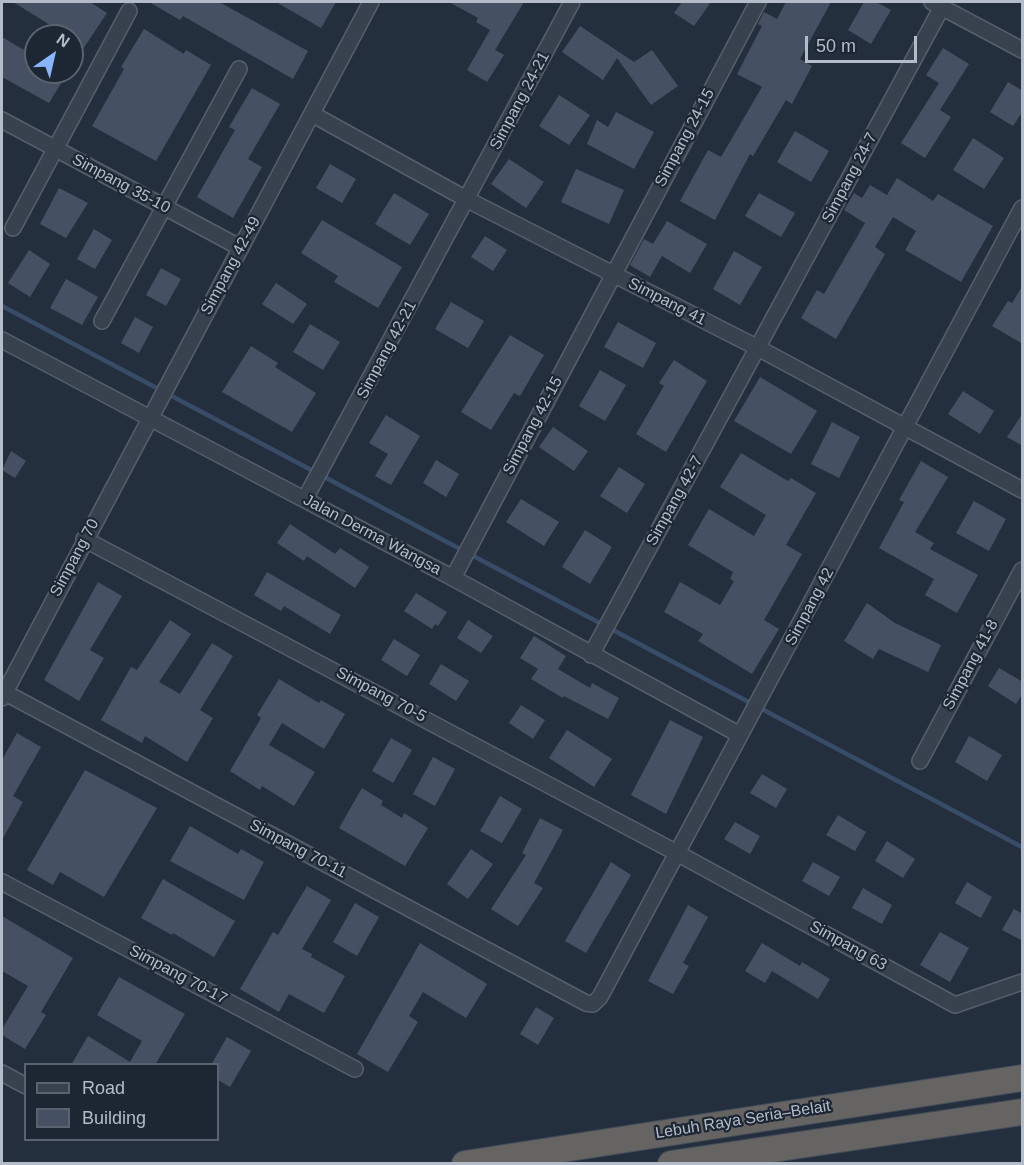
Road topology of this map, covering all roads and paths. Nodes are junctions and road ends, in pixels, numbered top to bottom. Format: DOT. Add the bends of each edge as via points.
graph roads {
  1 [pos="371,2"];
  2 [pos="572,2"];
  3 [pos="758,2"];
  4 [pos="937,4"];
  5 [pos="129,11"];
  6 [pos="1023,50"];
  7 [pos="239,69"];
  8 [pos="312,114"];
  9 [pos="2,120"];
  10 [pos="54,148"];
  11 [pos="468,200"];
  12 [pos="164,207"];
  13 [pos="1023,207"];
  14 [pos="13,228"];
  15 [pos="241,248"];
  16 [pos="612,274"];
  17 [pos="102,321"];
  18 [pos="2,340"];
  19 [pos="758,348"];
  20 [pos="153,412"];
  21 [pos="906,428"];
  22 [pos="1023,490"];
  23 [pos="309,493"];
  24 [pos="84,539"];
  25 [pos="1023,570"];
  26 [pos="453,578"];
  27 [pos="591,655"];
  28 [pos="2,694"];
  29 [pos="740,735"];
  30 [pos="920,761"];
  31 [pos="677,853"];
  32 [pos="2,882"];
  33 [pos="1023,982"];
  34 [pos="593,1004"];
  35 [pos="355,1069"];
  36 [pos="2,1073"];
  37 [pos="1023,1078"];
  38 [pos="24,1085"];
  39 [pos="1023,1112"];
  40 [pos="465,1164"];
  41 [pos="671,1164"];
  1 -- 8 [label="street, Simpang 42-49"];
  2 -- 11 [label="street, Simpang 24-21"];
  3 -- 16 [label="street, Simpang 24-15"];
  4 -- 6 [label="street"];
  4 -- 19 [label="street, Simpang 24-7"];
  5 -- 10 [label="street"];
  7 -- 12 [label="street"];
  8 -- 11 [label="street, Simpang 41"];
  8 -- 15 [label="street, Simpang 42-49"];
  9 -- 10 [label="street, Simpang 35-10"];
  10 -- 12 [label="street, Simpang 35-10"];
  10 -- 14 [label="street"];
  11 -- 16 [label="street, Simpang 41"];
  11 -- 23 [label="street, Simpang 42-21"];
  12 -- 15 [label="street, Simpang 35-10"];
  12 -- 17 [label="street"];
  13 -- 21 [label="street, Simpang 42"];
  15 -- 20 [label="street, Simpang 42-49"];
  16 -- 19 [label="street, Simpang 41"];
  16 -- 26 [label="street, Simpang 42-15"];
  18 -- 20 [label="street, Jalan Derma Wangsa"];
  19 -- 21 [label="street, Simpang 41"];
  19 -- 27 [label="street, Simpang 42-7"];
  20 -- 23 [label="street, Jalan Derma Wangsa"];
  20 -- 24 [label="street, Simpang 70"];
  21 -- 22 [label="street, Simpang 41"];
  21 -- 29 [label="street, Simpang 42"];
  23 -- 26 [label="street, Jalan Derma Wangsa"];
  24 -- 28 [label="street, Simpang 70"];
  24 -- 31 [label="street, Simpang 70-5"];
  25 -- 30 [label="street, Simpang 41-8"];
  26 -- 27 [label="street, Jalan Derma Wangsa"];
  27 -- 29 [label="street, Jalan Derma Wangsa"];
  28 -- 34 [label="street, Simpang 70-11"];
  29 -- 31 [label="street, Simpang 42"];
  31 -- 33 [label="street, Simpang 63" via="955,1005"];
  31 -- 34 [label="street, Simpang 42"];
  32 -- 35 [label="street, Simpang 70-17"];
  36 -- 38 [label="street"];
  37 -- 40 [label="highway, Lebuh Raya Seria–Belait"];
  39 -- 41 [label="highway, Lebuh Raya Seria–Belait"];
}
